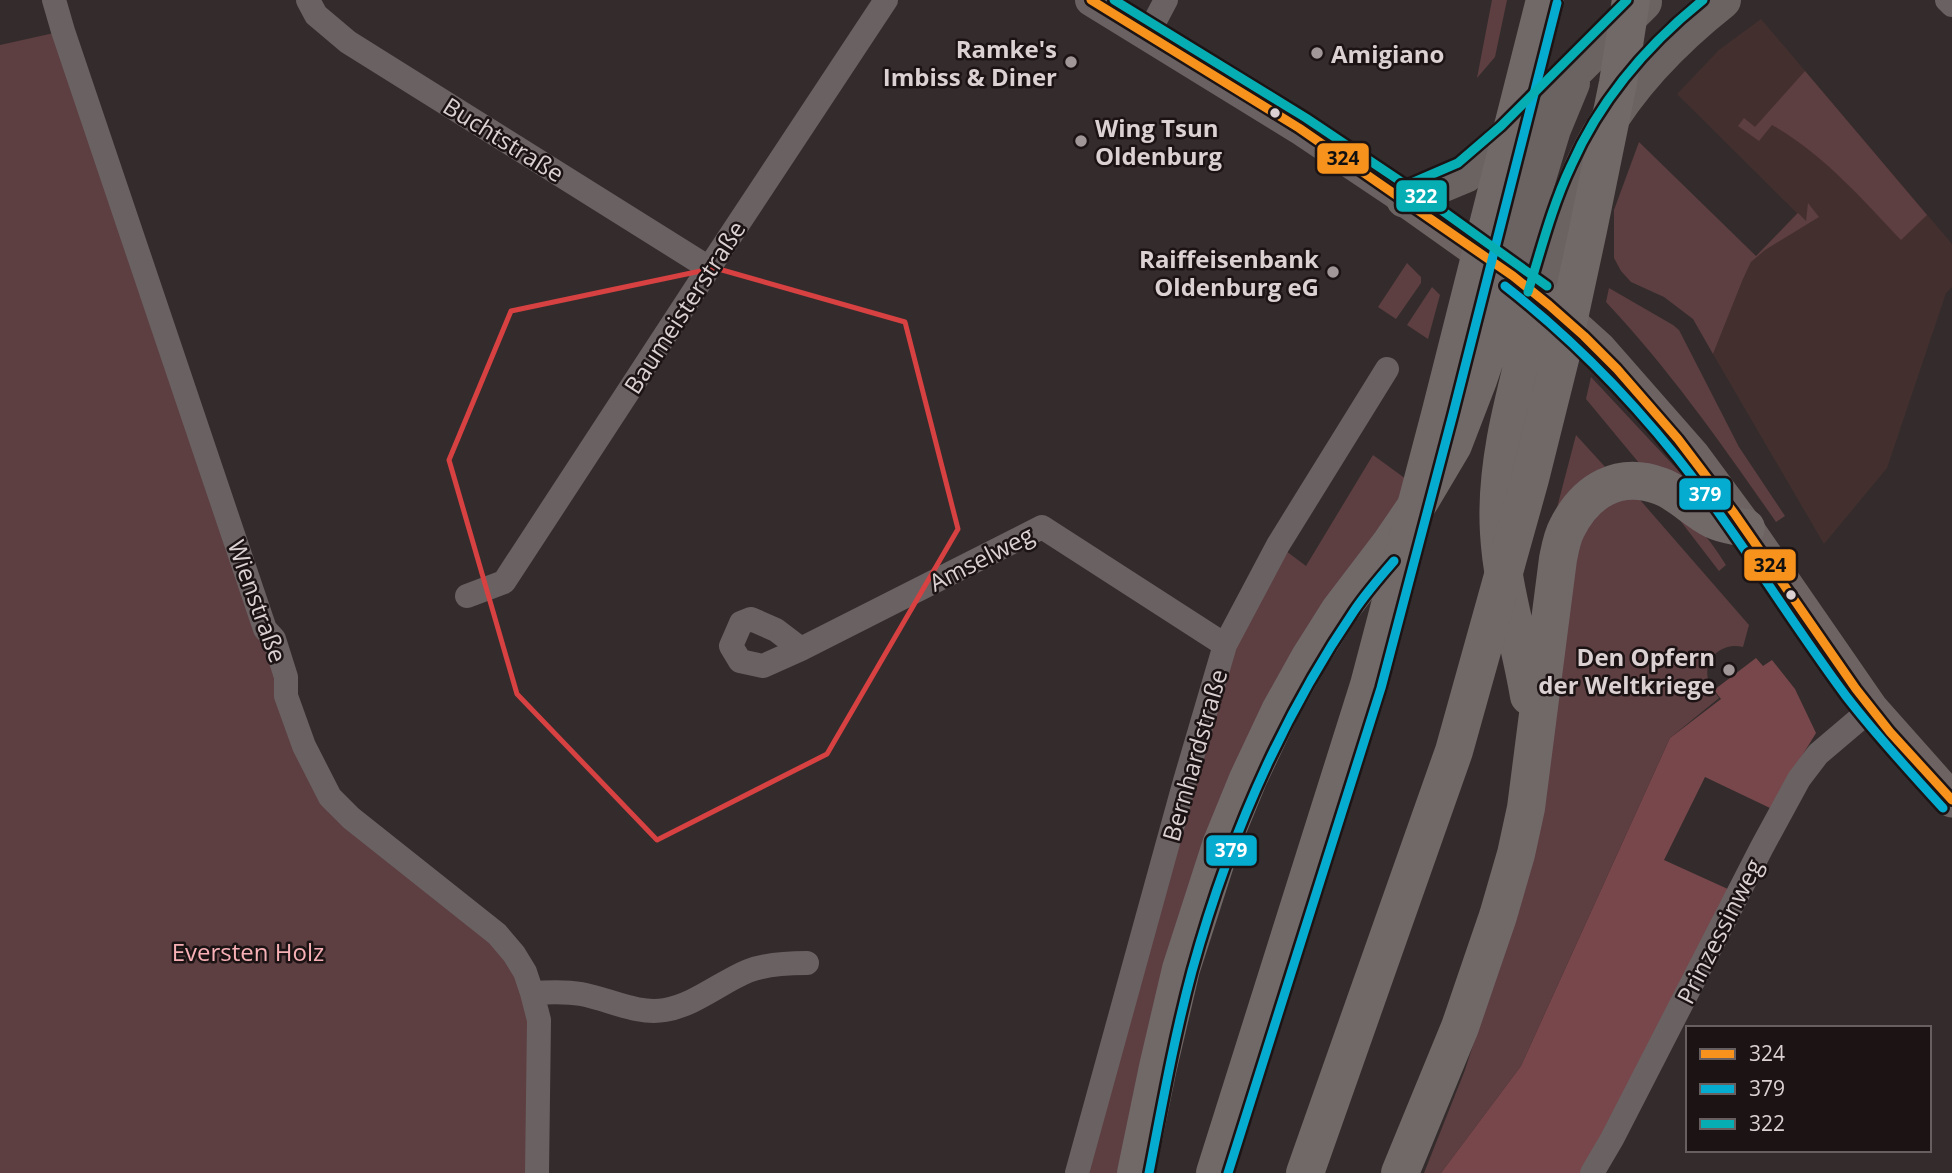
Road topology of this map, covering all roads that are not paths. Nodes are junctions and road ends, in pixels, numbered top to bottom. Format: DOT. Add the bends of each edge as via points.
graph roads {
  1 [pos="54,0"];
  2 [pos="308,0"];
  3 [pos="886,0"];
  4 [pos="1091,0"];
  5 [pos="1166,0"];
  6 [pos="1545,0"];
  7 [pos="1631,0"];
  8 [pos="1645,0"];
  9 [pos="1722,0"];
  10 [pos="1947,0"];
  11 [pos="1952,5"];
  12 [pos="1148,34"];
  13 [pos="1578,68"];
  14 [pos="1405,199"];
  15 [pos="709,268"];
  16 [pos="1526,286"];
  17 [pos="1387,369"];
  18 [pos="1746,528"];
  19 [pos="467,596"];
  20 [pos="1225,645"];
  21 [pos="801,649"];
  22 [pos="1871,709"];
  23 [pos="1536,740"];
  24 [pos="1952,800"];
  25 [pos="807,963"];
  26 [pos="532,993"];
  27 [pos="1402,1170"];
  28 [pos="537,1173"];
  29 [pos="1077,1173"];
  30 [pos="1136,1173"];
  31 [pos="1215,1173"];
  32 [pos="1305,1173"];
  33 [pos="1592,1173"];
  1 -- 26 [label="street, Wienstraße" via="314,768 330,797 351,818 497,934 525,972"];
  2 -- 15 [label="street, Buchtstraße" via="316,15 348,41"];
  3 -- 15 [label="street, Baumeisterstraße"];
  4 -- 12 [label="street"];
  5 -- 12 [label="street"];
  6 -- 31 [label="highway, bridge" via="1369,685"];
  7 -- 32 [label="highway, bridge" via="1561,355 1462,725"];
  8 -- 13 [label="main road"];
  9 -- 16 [label="main road" via="1659,55 1625,97 1600,135"];
  10 -- 11 [label="street"];
  12 -- 14 [label="street"];
  13 -- 14 [label="main road" via="1465,174"];
  13 -- 16 [label="main road" via="1535,185"];
  14 -- 16 [label="main road"];
  15 -- 19 [label="street, Baumeisterstraße" via="504,582"];
  16 -- 18 [label="main road" via="1599,349 1634,387"];
  16 -- 23 [label="highway" via="1515,397 1500,474 1499,533"];
  16 -- 30 [label="highway" via="1478,380 1453,444 1406,522 1309,659 1248,779 1220,845 1181,969"];
  17 -- 20 [label="street, Bernhardstraße" via="1278,545"];
  18 -- 22 [label="main road"];
  18 -- 23 [label="highway" via="1715,520 1660,486 1638,481 1609,484 1577,510 1558,559"];
  20 -- 21 [label="street, Amselweg" via="1042,527"];
  20 -- 29 [label="street, Bernhardstraße"];
  22 -- 24 [label="main road"];
  22 -- 33 [label="street, Prinzessinweg" via="1818,754 1799,779"];
  23 -- 27 [label="highway" via="1526,808 1498,916 1460,1027"];
  25 -- 26 [label="street" via="749,970 669,1010 636,1009 580,994"];
  26 -- 28 [label="street, Wienstraße" via="539,1020"];
}
